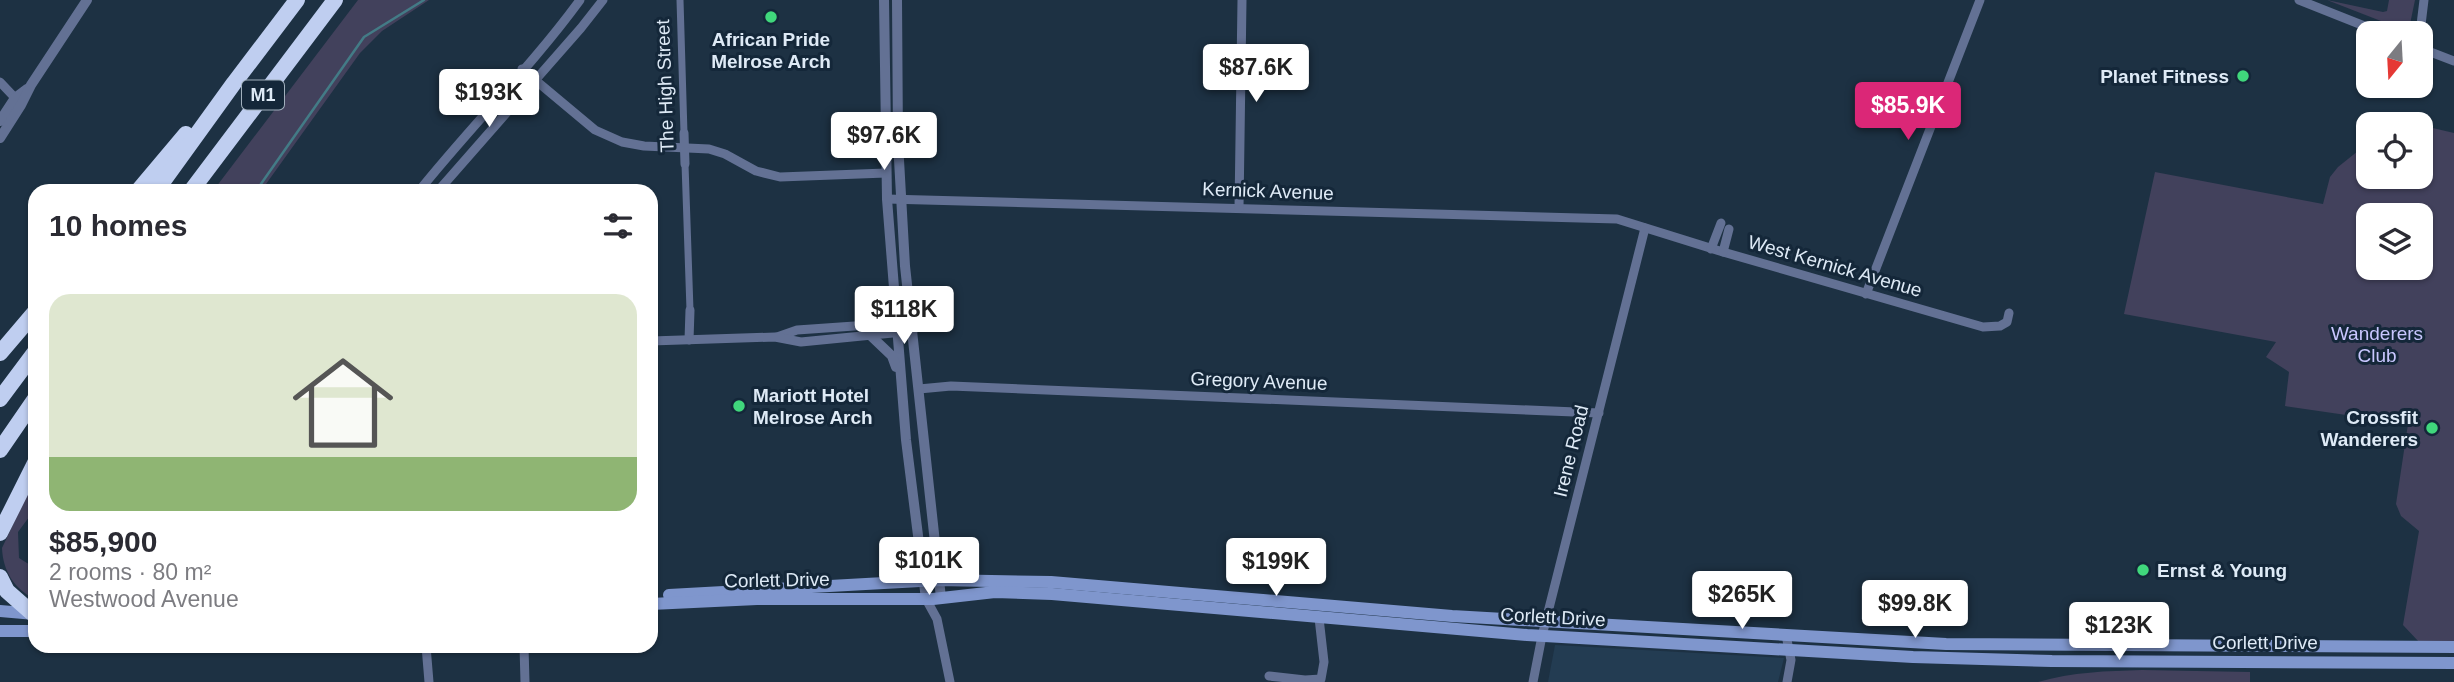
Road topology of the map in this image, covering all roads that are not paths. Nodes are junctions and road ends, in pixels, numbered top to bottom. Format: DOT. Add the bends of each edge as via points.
graph roads {
  1 [pos="88,0"];
  2 [pos="297,0"];
  3 [pos="335,0"];
  4 [pos="580,0"];
  5 [pos="603,0"];
  6 [pos="680,0"];
  7 [pos="884,0"];
  8 [pos="897,0"];
  9 [pos="1242,0"];
  10 [pos="1980,0"];
  11 [pos="2299,0"];
  12 [pos="2424,0"];
  13 [pos="2421,21"];
  14 [pos="2356,23"];
  15 [pos="2433,53"];
  16 [pos="2454,61"];
  17 [pos="522,69"];
  18 [pos="535,80"];
  19 [pos="0,82"];
  20 [pos="233,83"];
  21 [pos="18,102"];
  22 [pos="1913,114"];
  23 [pos="0,121"];
  24 [pos="1932,122"];
  25 [pos="684,133"];
  26 [pos="0,138"];
  27 [pos="684,148"];
  28 [pos="685,164"];
  29 [pos="886,173"];
  30 [pos="144,184"];
  31 [pos="161,184"];
  32 [pos="196,184"];
  33 [pos="425,184"];
  34 [pos="444,184"];
  35 [pos="887,199"];
  36 [pos="901,199"];
  37 [pos="1239,208"];
  38 [pos="1646,228"];
  39 [pos="1711,249"];
  40 [pos="1723,252"];
  41 [pos="1866,294"];
  42 [pos="896,300"];
  43 [pos="690,310"];
  44 [pos="2009,313"];
  45 [pos="28,320"];
  46 [pos="912,327"];
  47 [pos="898,328"];
  48 [pos="872,331"];
  49 [pos="689,340"];
  50 [pos="658,341"];
  51 [pos="0,353"];
  52 [pos="28,361"];
  53 [pos="900,380"];
  54 [pos="919,389"];
  55 [pos="0,399"];
  56 [pos="28,409"];
  57 [pos="1599,413"];
  58 [pos="923,448"];
  59 [pos="0,450"];
  60 [pos="909,475"];
  61 [pos="28,477"];
  62 [pos="0,533"];
  63 [pos="0,577"];
  64 [pos="931,581"];
  65 [pos="658,596"];
  66 [pos="926,598"];
  67 [pos="941,598"];
  68 [pos="658,604"];
  69 [pos="28,609"];
  70 [pos="0,611"];
  71 [pos="28,613"];
  72 [pos="1319,618"];
  73 [pos="937,619"];
  74 [pos="1546,620"];
  75 [pos="0,631"];
  76 [pos="28,631"];
  77 [pos="1786,635"];
  78 [pos="1542,636"];
  79 [pos="2454,647"];
  80 [pos="1787,650"];
  81 [pos="427,653"];
  82 [pos="524,653"];
  83 [pos="2454,663"];
  84 [pos="1269,676"];
  85 [pos="429,682"];
  86 [pos="525,682"];
  87 [pos="950,682"];
  88 [pos="1533,682"];
  89 [pos="1787,682"];
  1 -- 21 [label="street"];
  2 -- 20 [label="highway, M1"];
  3 -- 32 [label="highway, M1"];
  4 -- 17 [label="street"];
  5 -- 18 [label="street"];
  6 -- 25 [label="street, The High Street"];
  7 -- 29 [label="street"];
  8 -- 36 [label="street"];
  9 -- 37 [label="street"];
  10 -- 24 [label="street"];
  11 -- 14 [label="street"];
  12 -- 13 [label="street"];
  15 -- 16 [label="street"];
  17 -- 18 [label="street"];
  17 -- 33 [label="street"];
  18 -- 27 [label="street" via="606,136 636,145"];
  18 -- 34 [label="street"];
  19 -- 21 [label="street"];
  20 -- 30 [label="highway" via="207,107"];
  20 -- 31 [label="highway, M1"];
  21 -- 23 [label="street"];
  21 -- 26 [label="street"];
  22 -- 24 [label="street"];
  24 -- 41 [label="street"];
  25 -- 27 [label="street, The High Street"];
  27 -- 28 [label="street, The High Street"];
  27 -- 29 [label="street" via="717,151 780,177"];
  28 -- 43 [label="street, The High Street"];
  29 -- 35 [label="street"];
  35 -- 36 [label="street, Kernick Avenue"];
  35 -- 42 [label="street"];
  36 -- 37 [label="street, Kernick Avenue"];
  36 -- 46 [label="street"];
  37 -- 38 [label="street, Kernick Avenue" via="1602,218"];
  38 -- 39 [label="street, West Kernick Avenue"];
  38 -- 57 [label="street, Irene Road"];
  39 -- 40 [label="street, West Kernick Avenue"];
  39 -- 40 [label="street" via="1725,226"];
  40 -- 41 [label="street, West Kernick Avenue"];
  41 -- 44 [label="street, West Kernick Avenue" via="1983,327 2000,326"];
  42 -- 47 [label="street"];
  42 -- 48 [label="street"];
  43 -- 49 [label="street, The High Street"];
  45 -- 51 [label="highway"];
  46 -- 47 [label="street"];
  46 -- 54 [label="street"];
  47 -- 48 [label="street"];
  47 -- 53 [label="street"];
  48 -- 49 [label="street" via="801,342 775,337"];
  48 -- 53 [label="street" via="892,356"];
  49 -- 50 [label="street"];
  52 -- 55 [label="highway"];
  53 -- 60 [label="street"];
  54 -- 57 [label="street, Gregory Avenue" via="951,386"];
  54 -- 58 [label="street"];
  56 -- 59 [label="highway"];
  57 -- 74 [label="street, Irene Road"];
  58 -- 60 [label="street"];
  58 -- 64 [label="street"];
  60 -- 64 [label="street"];
  61 -- 62 [label="highway"];
  63 -- 69 [label="highway" via="7,591"];
  64 -- 65 [label="main road, Corlett Drive"];
  64 -- 66 [label="street"];
  64 -- 67 [label="street"];
  64 -- 74 [label="main road, Corlett Drive" via="1051,582"];
  66 -- 67 [label="main road, Corlett Drive"];
  66 -- 68 [label="main road, Corlett Drive" via="757,598"];
  66 -- 73 [label="street"];
  67 -- 72 [label="main road, Corlett Drive" via="995,592 1052,594"];
  67 -- 73 [label="street"];
  70 -- 71 [label="main road"];
  72 -- 78 [label="main road, Corlett Drive"];
  72 -- 84 [label="street" via="1324,662 1321,679"];
  73 -- 87 [label="street"];
  74 -- 77 [label="main road, Corlett Drive"];
  74 -- 78 [label="street, Irene Road"];
  75 -- 76 [label="main road"];
  77 -- 79 [label="main road, Corlett Drive" via="2006,646"];
  77 -- 80 [label="street"];
  78 -- 80 [label="main road, Corlett Drive"];
  78 -- 88 [label="street, Irene Road"];
  80 -- 83 [label="main road, Corlett Drive" via="1964,659"];
  80 -- 89 [label="street" via="1791,664"];
  81 -- 85 [label="street"];
  82 -- 86 [label="street"];
}
